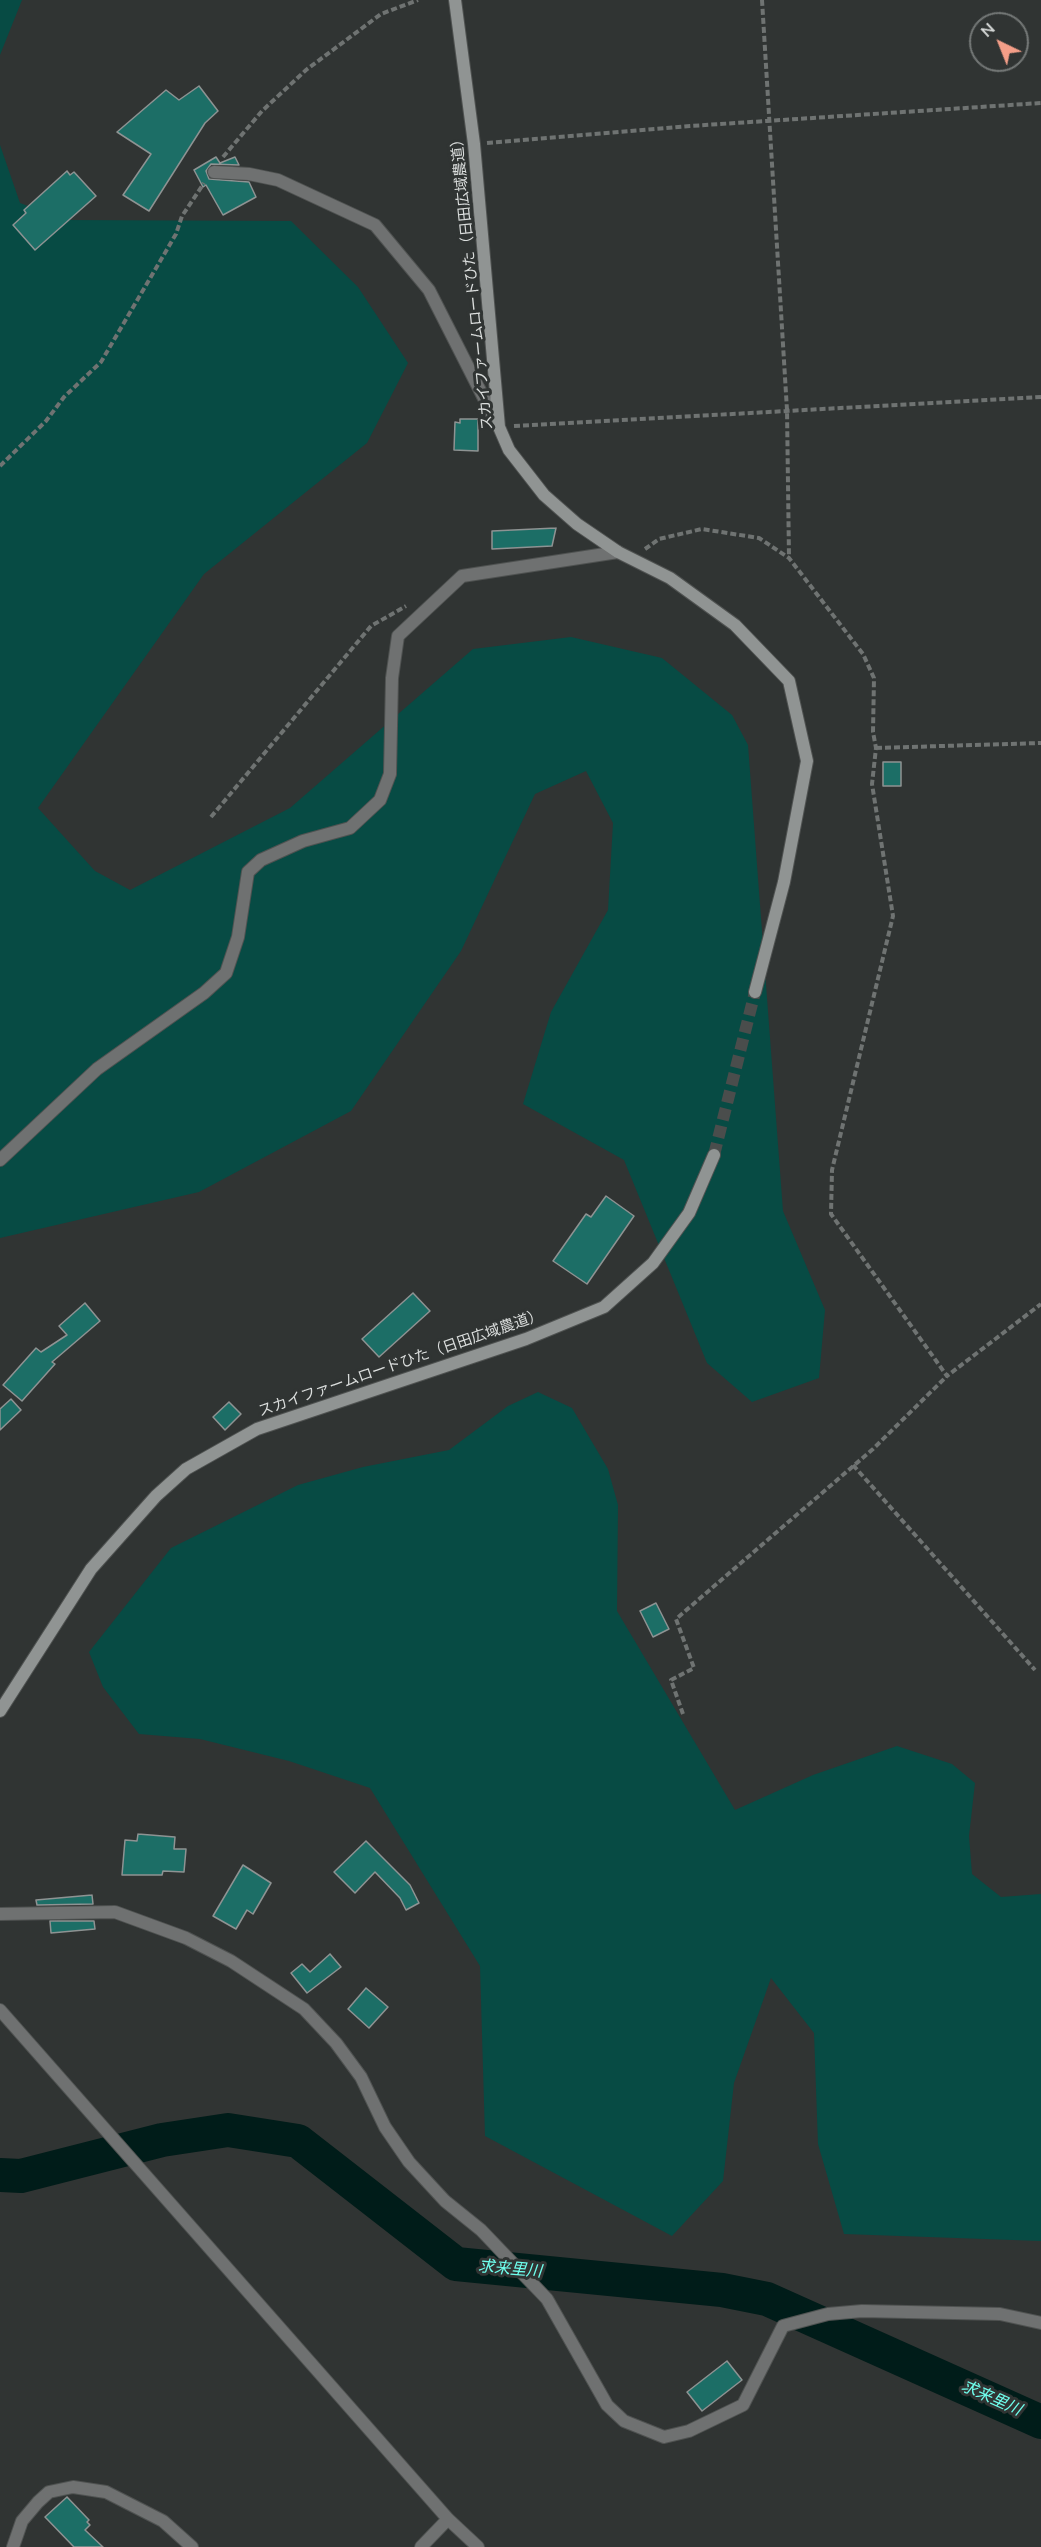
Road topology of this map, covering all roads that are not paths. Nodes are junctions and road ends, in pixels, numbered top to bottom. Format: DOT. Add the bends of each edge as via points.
graph roads {
  1 [pos="455,0"];
  2 [pos="213,172"];
  3 [pos="499,427"];
  4 [pos="618,552"];
  5 [pos="755,992"];
  6 [pos="714,1155"];
  7 [pos="0,1160"];
  8 [pos="0,1711"];
  9 [pos="0,1914"];
  10 [pos="0,2010"];
  11 [pos="1041,2323"];
  12 [pos="448,2519"];
  13 [pos="14,2547"];
  14 [pos="192,2547"];
  15 [pos="421,2547"];
  16 [pos="478,2547"];
  1 -- 3 [label="street, スカイファームロードひた（日田広域農道）" via="474,144"];
  2 -- 3 [label="street" via="278,180 375,225 429,290"];
  3 -- 4 [label="street, スカイファームロードひた（日田広域農道）" via="517,463 544,495"];
  4 -- 5 [label="street, スカイファームロードひた（日田広域農道）" via="670,578 735,625 789,681 807,761 784,882"];
  4 -- 7 [label="street" via="462,576 398,636 392,678 390,774 380,800 350,828 303,841 254,866 248,873 238,937 226,973 97,1069"];
  6 -- 8 [label="street, スカイファームロードひた（日田広域農道）" via="689,1213 659,1254 604,1306 526,1339 257,1429 186,1470 156,1496 91,1569"];
  9 -- 11 [label="street" via="115,1912 186,1938 231,1961 304,2009 361,2077 385,2127 409,2162 445,2200 481,2229 547,2299 607,2405 624,2421 664,2437 689,2431 742,2405 783,2326 828,2314 862,2311 1000,2314"];
  10 -- 12 [label="street"];
  12 -- 15 [label="street"];
  12 -- 16 [label="street"];
  13 -- 14 [label="street" via="22,2521 38,2502 49,2492 73,2487 106,2492 163,2521"];
}
